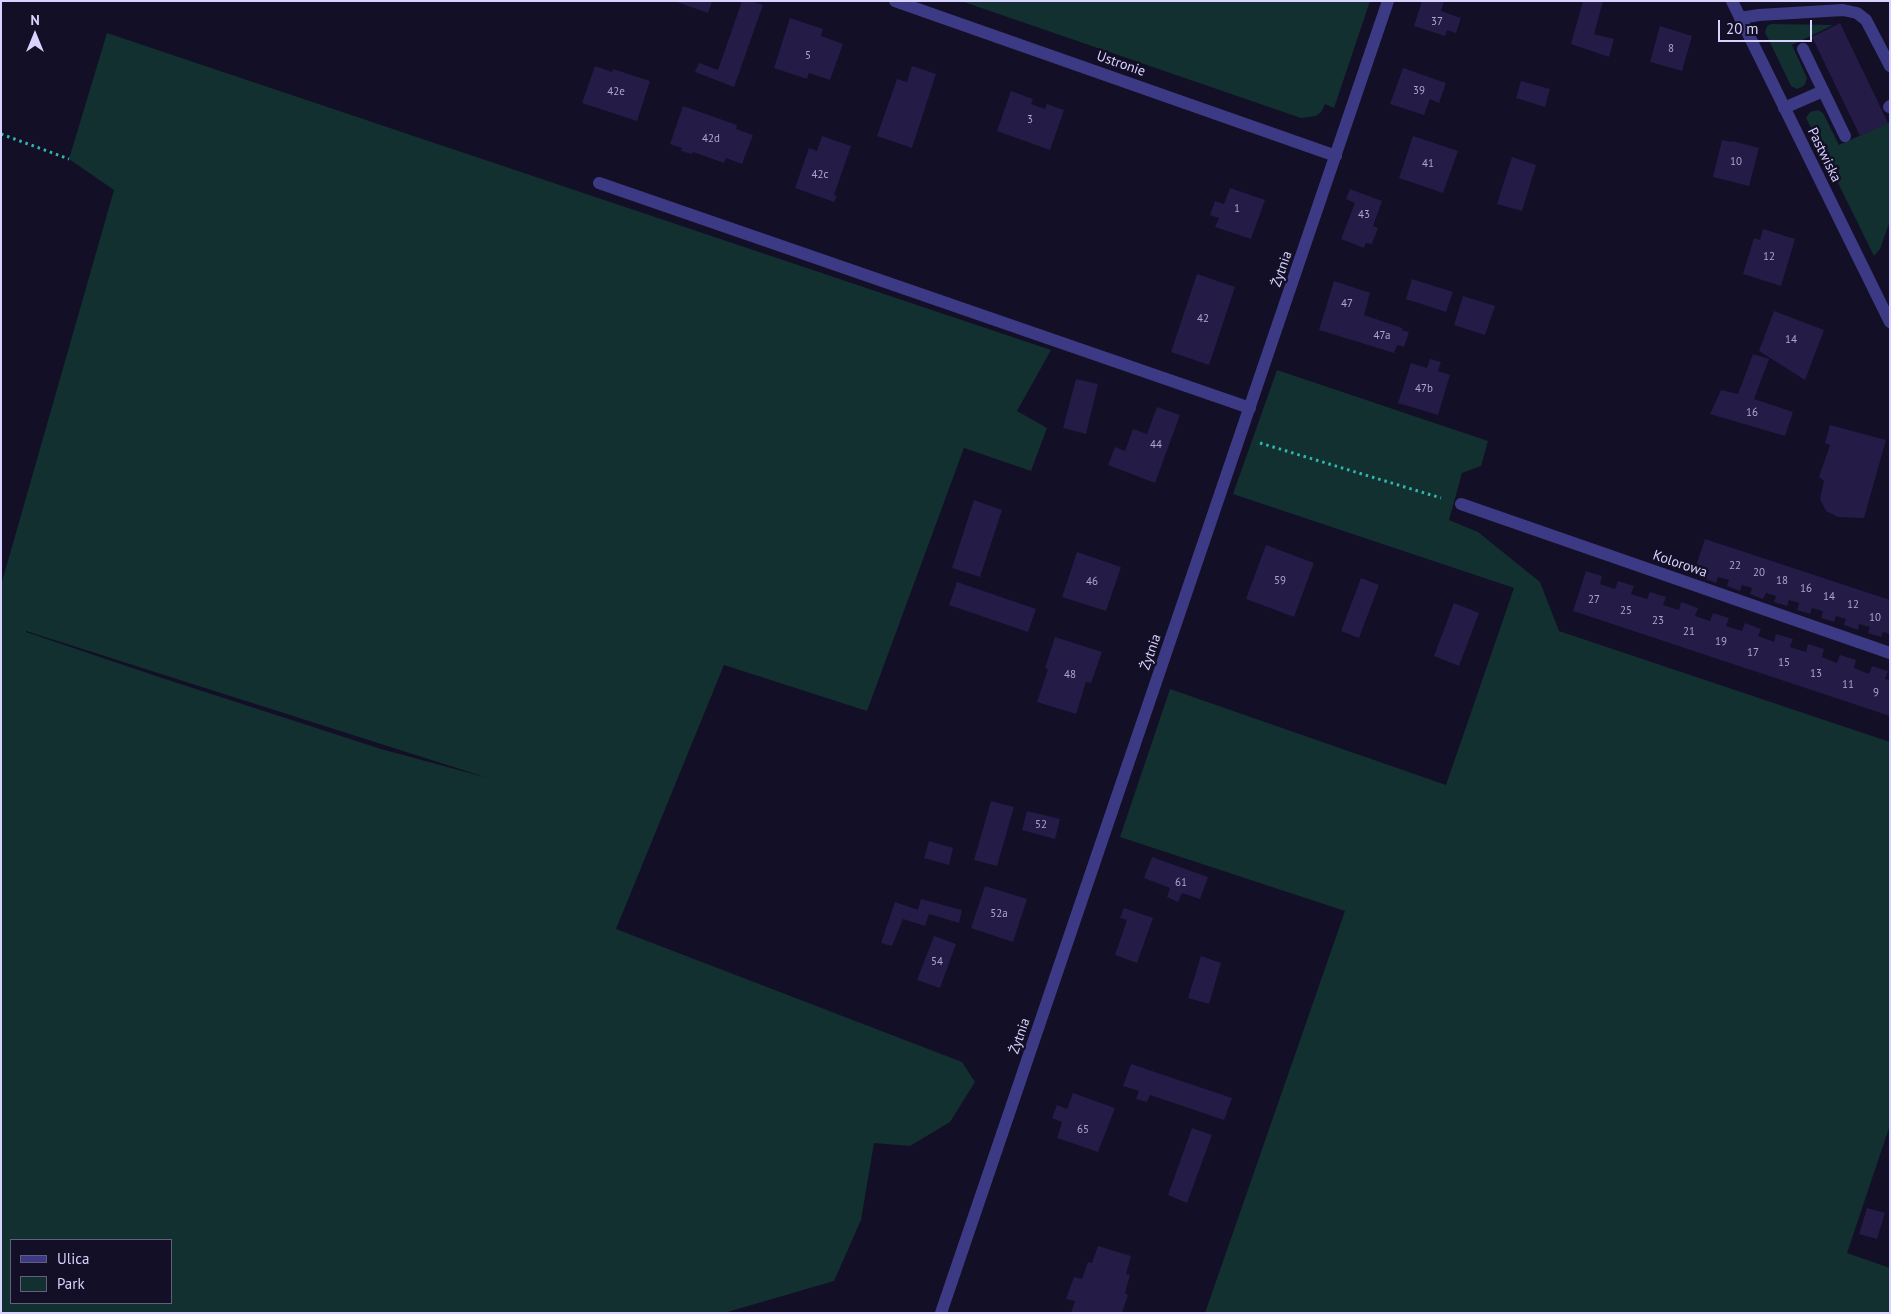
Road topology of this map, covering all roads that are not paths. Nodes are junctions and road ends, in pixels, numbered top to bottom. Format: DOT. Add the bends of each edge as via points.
graph roads {
  1 [pos="895,1"];
  2 [pos="1388,1"];
  3 [pos="1732,1"];
  4 [pos="1740,18"];
  5 [pos="1803,49"];
  6 [pos="1890,66"];
  7 [pos="1823,91"];
  8 [pos="1784,108"];
  9 [pos="1845,136"];
  10 [pos="1336,156"];
  11 [pos="599,183"];
  12 [pos="1890,322"];
  13 [pos="1250,408"];
  14 [pos="1461,504"];
  15 [pos="1890,653"];
  16 [pos="941,1313"];
  1 -- 10 [label="street, Ustronie"];
  2 -- 10 [label="street, Żytnia"];
  3 -- 4 [label="street, Pastwiska"];
  4 -- 6 [label="street" via="1843,10 1856,13 1866,20"];
  4 -- 8 [label="street, Pastwiska"];
  5 -- 7 [label="street"];
  7 -- 8 [label="street"];
  7 -- 9 [label="street"];
  8 -- 12 [label="street, Pastwiska"];
  10 -- 13 [label="street, Żytnia"];
  11 -- 13 [label="street"];
  13 -- 16 [label="street, Żytnia"];
  14 -- 15 [label="street, Kolorowa"];
}
